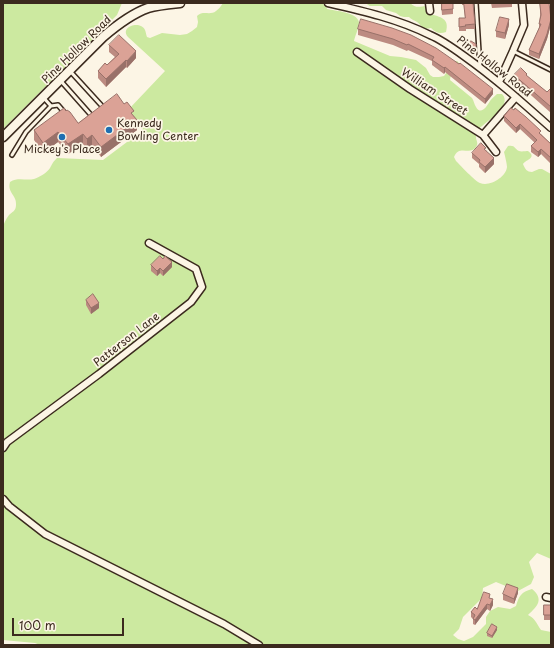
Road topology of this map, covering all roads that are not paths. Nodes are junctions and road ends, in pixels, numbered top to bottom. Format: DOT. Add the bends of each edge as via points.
graph roads {
  1 [pos="180,3"];
  2 [pos="328,3"];
  3 [pos="429,3"];
  4 [pos="476,3"];
  5 [pos="522,3"];
  6 [pos="430,11"];
  7 [pos="513,51"];
  8 [pos="357,52"];
  9 [pos="480,68"];
  10 [pos="551,69"];
  11 [pos="70,71"];
  12 [pos="60,80"];
  13 [pos="499,82"];
  14 [pos="43,97"];
  15 [pos="516,97"];
  16 [pos="51,106"];
  17 [pos="102,106"];
  18 [pos="91,115"];
  19 [pos="68,116"];
  20 [pos="551,128"];
  21 [pos="483,136"];
  22 [pos="3,137"];
  23 [pos="496,152"];
  24 [pos="12,155"];
  25 [pos="149,243"];
  26 [pos="3,448"];
  27 [pos="3,499"];
  28 [pos="259,645"];
  1 -- 11 [label="street, Pine Hollow Road" via="149,8 117,25"];
  2 -- 9 [label="street, Pine Hollow Road" via="396,21 430,34"];
  3 -- 6 [label="street"];
  4 -- 9 [label="lane"];
  5 -- 7 [label="street" via="524,25"];
  7 -- 10 [label="lane"];
  7 -- 13 [label="street"];
  8 -- 21 [label="street, William Street"];
  9 -- 13 [label="street, Pine Hollow Road"];
  11 -- 12 [label="street, Pine Hollow Road"];
  11 -- 17 [label="lane"];
  12 -- 14 [label="street, Pine Hollow Road"];
  12 -- 18 [label="lane"];
  13 -- 15 [label="street, Pine Hollow Road"];
  14 -- 16 [label="lane"];
  14 -- 22 [label="street, Pine Hollow Road"];
  15 -- 20 [label="street, Pine Hollow Road"];
  15 -- 21 [label="street"];
  16 -- 19 [label="lane" via="58,105"];
  16 -- 24 [label="lane" via="26,132"];
  21 -- 23 [label="street, William Street"];
  25 -- 26 [label="street, Patterson Lane" via="196,269 202,287 191,302 7,442"];
  27 -- 28 [label="street" via="45,534 224,624"];
}
